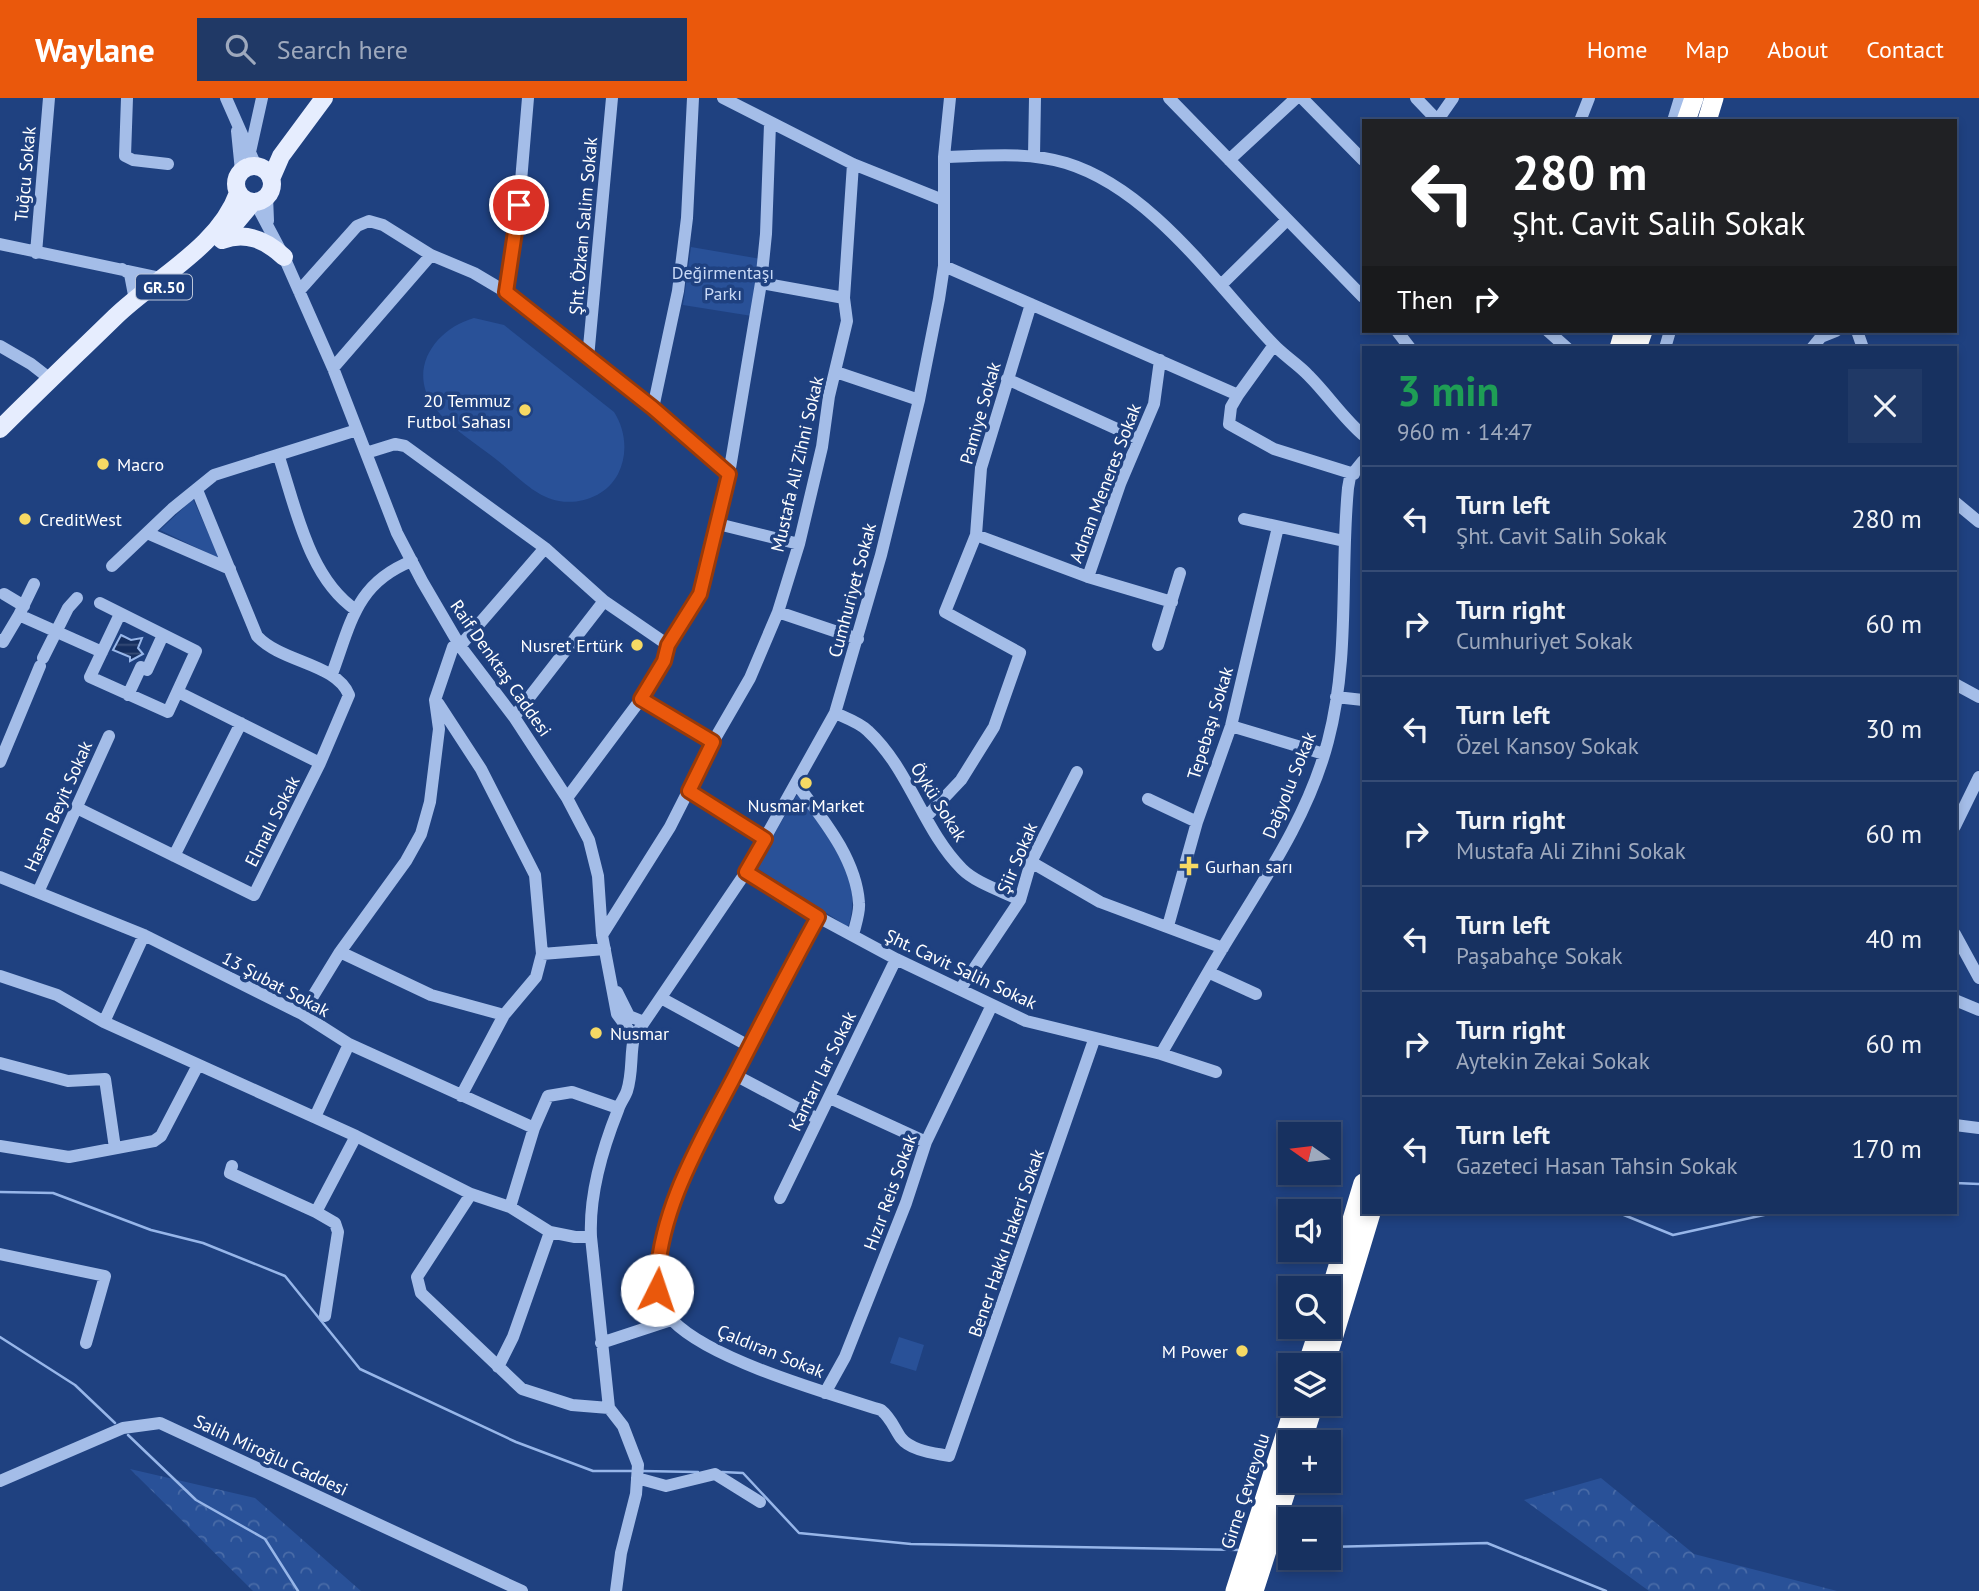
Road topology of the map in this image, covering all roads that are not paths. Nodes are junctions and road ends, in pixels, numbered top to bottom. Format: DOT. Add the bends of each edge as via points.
graph roads {
  1 [pos="49,98"];
  2 [pos="127,98"];
  3 [pos="226,98"];
  4 [pos="262,98"];
  5 [pos="312,98"];
  6 [pos="324,98"];
  7 [pos="528,98"];
  8 [pos="612,98"];
  9 [pos="693,98"];
  10 [pos="723,98"];
  11 [pos="950,98"];
  12 [pos="1035,98"];
  13 [pos="1169,98"];
  14 [pos="1296,98"];
  15 [pos="1302,98"];
  16 [pos="1416,98"];
  17 [pos="1453,98"];
  18 [pos="1589,98"];
  19 [pos="1680,98"];
  20 [pos="1693,98"];
  21 [pos="1714,98"];
  22 [pos="743,102"];
  23 [pos="1435,119"];
  24 [pos="1438,119"];
  25 [pos="1581,119"];
  26 [pos="1674,119"];
  27 [pos="1687,119"];
  28 [pos="1708,119"];
  29 [pos="236,120"];
  30 [pos="770,124"];
  31 [pos="1034,156"];
  32 [pos="944,157"];
  33 [pos="1362,159"];
  34 [pos="1229,160"];
  35 [pos="168,164"];
  36 [pos="853,164"];
  37 [pos="255,181"];
  38 [pos="943,200"];
  39 [pos="1286,221"];
  40 [pos="222,240"];
  41 [pos="0,244"];
  42 [pos="36,253"];
  43 [pos="431,255"];
  44 [pos="284,257"];
  45 [pos="944,267"];
  46 [pos="121,269"];
  47 [pos="161,278"];
  48 [pos="761,283"];
  49 [pos="1221,285"];
  50 [pos="299,291"];
  51 [pos="506,292"];
  52 [pos="1362,296"];
  53 [pos="844,298"];
  54 [pos="135,300"];
  55 [pos="1031,303"];
  56 [pos="104,329"];
  57 [pos="1550,333"];
  58 [pos="1831,333"];
  59 [pos="1274,345"];
  60 [pos="0,346"];
  61 [pos="1563,346"];
  62 [pos="1814,346"];
  63 [pos="588,358"];
  64 [pos="1160,360"];
  65 [pos="333,368"];
  66 [pos="836,372"];
  67 [pos="48,379"];
  68 [pos="1007,379"];
  69 [pos="1238,395"];
  70 [pos="919,400"];
  71 [pos="653,408"];
  72 [pos="0,429"];
  73 [pos="1361,429"];
  74 [pos="357,430"];
  75 [pos="1139,439"];
  76 [pos="366,453"];
  77 [pos="279,457"];
  78 [pos="1362,462"];
  79 [pos="729,474"];
  80 [pos="1354,474"];
  81 [pos="197,490"];
  82 [pos="1957,504"];
  83 [pos="1244,519"];
  84 [pos="1979,522"];
  85 [pos="718,524"];
  86 [pos="1278,527"];
  87 [pos="147,533"];
  88 [pos="976,536"];
  89 [pos="1344,541"];
  90 [pos="799,544"];
  91 [pos="545,548"];
  92 [pos="412,561"];
  93 [pos="112,566"];
  94 [pos="230,569"];
  95 [pos="1180,573"];
  96 [pos="1088,577"];
  97 [pos="34,584"];
  98 [pos="4,594"];
  99 [pos="77,598"];
  100 [pos="604,601"];
  101 [pos="1172,602"];
  102 [pos="100,603"];
  103 [pos="22,610"];
  104 [pos="356,610"];
  105 [pos="778,612"];
  106 [pos="120,614"];
  107 [pos="56,631"];
  108 [pos="163,635"];
  109 [pos="858,639"];
  110 [pos="0,640"];
  111 [pos="668,645"];
  112 [pos="1158,645"];
  113 [pos="460,646"];
  114 [pos="102,652"];
  115 [pos="332,674"];
  116 [pos="1957,685"];
  117 [pos="128,695"];
  118 [pos="184,695"];
  119 [pos="1979,697"];
  120 [pos="1336,698"];
  121 [pos="641,699"];
  122 [pos="436,700"];
  123 [pos="1362,700"];
  124 [pos="835,713"];
  125 [pos="514,717"];
  126 [pos="241,723"];
  127 [pos="1231,726"];
  128 [pos="109,736"];
  129 [pos="713,742"];
  130 [pos="1324,754"];
  131 [pos="0,762"];
  132 [pos="320,763"];
  133 [pos="1077,772"];
  134 [pos="1979,777"];
  135 [pos="796,783"];
  136 [pos="689,791"];
  137 [pos="567,798"];
  138 [pos="1148,799"];
  139 [pos="77,808"];
  140 [pos="927,816"];
  141 [pos="1197,822"];
  142 [pos="1957,822"];
  143 [pos="765,839"];
  144 [pos="174,856"];
  145 [pos="1031,862"];
  146 [pos="746,872"];
  147 [pos="0,877"];
  148 [pos="39,890"];
  149 [pos="631,891"];
  150 [pos="599,899"];
  151 [pos="1020,900"];
  152 [pos="818,917"];
  153 [pos="1168,926"];
  154 [pos="144,935"];
  155 [pos="602,935"];
  156 [pos="853,936"];
  157 [pos="1957,938"];
  158 [pos="1223,948"];
  159 [pos="605,949"];
  160 [pos="340,952"];
  161 [pos="542,954"];
  162 [pos="896,959"];
  163 [pos="1210,973"];
  164 [pos="0,976"];
  165 [pos="1979,978"];
  166 [pos="611,979"];
  167 [pos="961,988"];
  168 [pos="1256,994"];
  169 [pos="661,998"];
  170 [pos="1957,1001"];
  171 [pos="992,1005"];
  172 [pos="1979,1010"];
  173 [pos="302,1014"];
  174 [pos="504,1015"];
  175 [pos="104,1022"];
  176 [pos="644,1022"];
  177 [pos="634,1037"];
  178 [pos="1094,1040"];
  179 [pos="349,1044"];
  180 [pos="747,1045"];
  181 [pos="1161,1054"];
  182 [pos="0,1063"];
  183 [pos="198,1065"];
  184 [pos="1216,1072"];
  185 [pos="735,1075"];
  186 [pos="461,1096"];
  187 [pos="830,1098"];
  188 [pos="618,1108"];
  189 [pos="315,1117"];
  190 [pos="818,1119"];
  191 [pos="1957,1125"];
  192 [pos="534,1128"];
  193 [pos="1979,1128"];
  194 [pos="356,1136"];
  195 [pos="926,1142"];
  196 [pos="0,1146"];
  197 [pos="115,1149"];
  198 [pos="232,1166"];
  199 [pos="1362,1186"];
  200 [pos="471,1194"];
  201 [pos="780,1198"];
  202 [pos="509,1208"];
  203 [pos="316,1212"];
  204 [pos="1371,1214"];
  205 [pos="550,1231"];
  206 [pos="591,1237"];
  207 [pos="0,1254"];
  208 [pos="1335,1276"];
  209 [pos="325,1316"];
  210 [pos="671,1320"];
  211 [pos="86,1343"];
  212 [pos="601,1343"];
  213 [pos="1329,1353"];
  214 [pos="498,1367"];
  215 [pos="825,1393"];
  216 [pos="609,1408"];
  217 [pos="1292,1416"];
  218 [pos="949,1456"];
  219 [pos="637,1478"];
  220 [pos="0,1481"];
  221 [pos="1282,1493"];
  222 [pos="760,1502"];
  223 [pos="1266,1522"];
  224 [pos="1247,1584"];
  225 [pos="522,1591"];
  226 [pos="616,1591"];
  1 -- 42 [label="street, Tuğcu Sokak"];
  2 -- 35 [label="street" via="125,156"];
  3 -- 29 [label="street, Raif Denktaş Caddesi"];
  4 -- 37 [label="street"];
  5 -- 37 [label="main road, GR.50"];
  6 -- 37 [label="main road, GR.50" via="281,156"];
  7 -- 51 [label="street"];
  8 -- 63 [label="street, Şht. Özkan Salim Sokak"];
  9 -- 71 [label="street" via="678,291"];
  10 -- 22 [label="street"];
  11 -- 32 [label="street, Cumhuriyet Sokak"];
  12 -- 31 [label="street"];
  13 -- 34 [label="street"];
  14 -- 34 [label="street"];
  15 -- 33 [label="street"];
  16 -- 23 [label="street"];
  17 -- 24 [label="street"];
  18 -- 25 [label="street"];
  19 -- 26 [label="street"];
  20 -- 27 [label="highway"];
  21 -- 28 [label="highway"];
  22 -- 30 [label="street"];
  29 -- 37 [label="street"];
  29 -- 37 [label="street, Raif Denktaş Caddesi"];
  30 -- 36 [label="street"];
  30 -- 48 [label="street"];
  31 -- 32 [label="street"];
  31 -- 49 [label="street" via="1066,163 1115,186 1159,221"];
  32 -- 38 [label="street, Cumhuriyet Sokak"];
  34 -- 39 [label="street"];
  36 -- 38 [label="street"];
  36 -- 53 [label="street, Mustafa Ali Zihni Sokak"];
  37 -- 40 [label="main road, GR.50"];
  37 -- 44 [label="street, Raif Denktaş Caddesi"];
  37 -- 47 [label="main road, GR.50" via="219,226"];
  38 -- 45 [label="street, Cumhuriyet Sokak"];
  39 -- 49 [label="street"];
  39 -- 52 [label="street"];
  40 -- 44 [label="main road" via="240,235 259,240"];
  40 -- 56 [label="main road, GR.50"];
  41 -- 42 [label="street"];
  42 -- 46 [label="street"];
  43 -- 50 [label="street" via="369,221 345,238"];
  43 -- 51 [label="street"];
  43 -- 65 [label="street"];
  44 -- 50 [label="street, Raif Denktaş Caddesi"];
  45 -- 55 [label="street"];
  45 -- 70 [label="street, Cumhuriyet Sokak"];
  46 -- 47 [label="street"];
  46 -- 54 [label="street" via="130,275"];
  47 -- 54 [label="main road, GR.50"];
  48 -- 53 [label="street"];
  48 -- 79 [label="street"];
  49 -- 59 [label="street"];
  50 -- 65 [label="street, Raif Denktaş Caddesi"];
  51 -- 63 [label="street"];
  53 -- 66 [label="street, Mustafa Ali Zihni Sokak" via="847,321"];
  54 -- 56 [label="main road, GR.50"];
  55 -- 64 [label="street"];
  55 -- 68 [label="street, Pamiye Sokak"];
  56 -- 67 [label="main road, GR.50"];
  57 -- 61 [label="street"];
  58 -- 62 [label="street"];
  59 -- 69 [label="street"];
  59 -- 73 [label="street"];
  60 -- 67 [label="street"];
  63 -- 71 [label="street"];
  64 -- 69 [label="street"];
  64 -- 75 [label="street, Adnan Meneres Sokak" via="1154,404"];
  65 -- 74 [label="street, Raif Denktaş Caddesi"];
  66 -- 70 [label="street"];
  66 -- 90 [label="street, Mustafa Ali Zihni Sokak"];
  67 -- 72 [label="main road, GR.50"];
  68 -- 75 [label="street"];
  68 -- 88 [label="street, Pamiye Sokak" via="981,468"];
  69 -- 80 [label="street" via="1229,424 1274,449"];
  70 -- 109 [label="street, Cumhuriyet Sokak"];
  71 -- 79 [label="street"];
  74 -- 76 [label="street, Raif Denktaş Caddesi"];
  74 -- 77 [label="street"];
  75 -- 96 [label="street, Adnan Meneres Sokak"];
  76 -- 91 [label="street" via="395,444 405,446"];
  76 -- 92 [label="street, Raif Denktaş Caddesi"];
  77 -- 81 [label="street" via="214,475"];
  77 -- 104 [label="street" via="322,575 336,597"];
  78 -- 80 [label="street, Dağyolu Sokak"];
  79 -- 85 [label="street"];
  80 -- 89 [label="street, Dağyolu Sokak" via="1348,488"];
  81 -- 87 [label="street"];
  81 -- 94 [label="street"];
  82 -- 84 [label="street"];
  83 -- 86 [label="street"];
  85 -- 90 [label="street"];
  85 -- 111 [label="street" via="700,594"];
  86 -- 89 [label="street"];
  86 -- 127 [label="street, Tepebaşı Sokak"];
  87 -- 93 [label="street"];
  87 -- 94 [label="street"];
  88 -- 96 [label="street"];
  88 -- 140 [label="street, Pamiye Sokak" via="945,612 1020,653 994,727 961,780"];
  89 -- 120 [label="street, Dağyolu Sokak" via="1344,626"];
  90 -- 105 [label="street, Mustafa Ali Zihni Sokak"];
  91 -- 100 [label="street"];
  91 -- 113 [label="street"];
  92 -- 104 [label="street" via="387,571"];
  92 -- 113 [label="street, Raif Denktaş Caddesi"];
  94 -- 115 [label="street" via="257,636 268,648"];
  95 -- 101 [label="street"];
  96 -- 101 [label="street"];
  97 -- 103 [label="street"];
  98 -- 103 [label="street"];
  99 -- 107 [label="street"];
  100 -- 111 [label="street"];
  100 -- 125 [label="street"];
  101 -- 112 [label="street"];
  102 -- 106 [label="street"];
  103 -- 107 [label="street"];
  103 -- 110 [label="street" via="3,642"];
  104 -- 115 [label="street"];
  105 -- 109 [label="street"];
  105 -- 129 [label="street, Mustafa Ali Zihni Sokak" via="750,678"];
  106 -- 108 [label="street"];
  106 -- 114 [label="street"];
  107 -- 114 [label="street"];
  107 -- 131 [label="street"];
  108 -- 117 [label="street" via="147,670 141,667"];
  108 -- 117 [label="street" via="196,652 168,712"];
  109 -- 124 [label="street, Cumhuriyet Sokak"];
  111 -- 121 [label="street" via="664,661"];
  113 -- 122 [label="street" via="453,647 448,657"];
  113 -- 125 [label="street, Raif Denktaş Caddesi"];
  114 -- 117 [label="street" via="90,677"];
  115 -- 132 [label="street, Elmalı Sokak" via="344,682 349,695"];
  116 -- 119 [label="street"];
  118 -- 126 [label="street"];
  120 -- 123 [label="street"];
  120 -- 130 [label="street, Dağyolu Sokak"];
  121 -- 129 [label="street"];
  121 -- 137 [label="street"];
  122 -- 160 [label="street" via="439,729 421,834 397,876"];
  122 -- 161 [label="street" via="481,769 535,876"];
  124 -- 135 [label="street, Cumhuriyet Sokak"];
  124 -- 140 [label="street, Öykü Sokak" via="867,729"];
  125 -- 137 [label="street, Raif Denktaş Caddesi"];
  126 -- 132 [label="street"];
  126 -- 144 [label="street"];
  127 -- 130 [label="street"];
  127 -- 141 [label="street, Tepebaşı Sokak"];
  128 -- 139 [label="street, Hasan Beyit Sokak"];
  129 -- 136 [label="street, Mustafa Ali Zihni Sokak"];
  130 -- 158 [label="street, Dağyolu Sokak" via="1274,867"];
  132 -- 144 [label="street, Elmalı Sokak" via="254,895"];
  133 -- 145 [label="street, Şiir Sokak"];
  134 -- 142 [label="street"];
  135 -- 143 [label="street, Cumhuriyet Sokak"];
  135 -- 156 [label="street" via="831,830 852,873 859,905"];
  136 -- 143 [label="street"];
  136 -- 149 [label="street, Mustafa Ali Zihni Sokak"];
  137 -- 150 [label="street, Raif Denktaş Caddesi" via="589,840"];
  138 -- 141 [label="street"];
  139 -- 144 [label="street, Elmalı Sokak"];
  139 -- 148 [label="street, Hasan Beyit Sokak"];
  140 -- 151 [label="street, Öykü Sokak" via="964,872"];
  141 -- 153 [label="street, Tepebaşı Sokak"];
  143 -- 146 [label="street, Cumhuriyet Sokak"];
  145 -- 151 [label="street, Şiir Sokak"];
  145 -- 153 [label="street" via="1100,902"];
  146 -- 152 [label="street, Şht. Cavit Salih Sokak"];
  146 -- 169 [label="street, Cumhuriyet Sokak"];
  147 -- 148 [label="street, 13 Şubat Sokak"];
  148 -- 154 [label="street, 13 Şubat Sokak"];
  149 -- 150 [label="street"];
  149 -- 155 [label="street, Mustafa Ali Zihni Sokak"];
  150 -- 155 [label="street, Raif Denktaş Caddesi"];
  151 -- 167 [label="street, Şiir Sokak"];
  152 -- 156 [label="street, Şht. Cavit Salih Sokak"];
  152 -- 180 [label="street"];
  153 -- 158 [label="street"];
  154 -- 173 [label="street, 13 Şubat Sokak"];
  154 -- 175 [label="street"];
  155 -- 159 [label="street, Raif Denktaş Caddesi"];
  156 -- 162 [label="street, Şht. Cavit Salih Sokak"];
  157 -- 165 [label="street"];
  158 -- 163 [label="street, Dağyolu Sokak"];
  159 -- 161 [label="street"];
  159 -- 166 [label="street, Raif Denktaş Caddesi"];
  160 -- 173 [label="street"];
  160 -- 174 [label="street" via="431,995"];
  161 -- 174 [label="street" via="536,977"];
  162 -- 167 [label="street, Şht. Cavit Salih Sokak"];
  162 -- 187 [label="street, Kantarı lar Sokak"];
  163 -- 168 [label="street"];
  163 -- 181 [label="street, Dağyolu Sokak"];
  164 -- 175 [label="street" via="57,995"];
  166 -- 176 [label="street, Raif Denktaş Caddesi" via="629,1016"];
  166 -- 177 [label="street, Raif Denktaş Caddesi" via="617,1014"];
  167 -- 171 [label="street, Şht. Cavit Salih Sokak"];
  169 -- 176 [label="street, Cumhuriyet Sokak"];
  169 -- 180 [label="street"];
  170 -- 172 [label="street"];
  171 -- 178 [label="street, Şht. Cavit Salih Sokak" via="1026,1021"];
  171 -- 195 [label="street, Hızır Reis Sokak"];
  173 -- 179 [label="street, 13 Şubat Sokak"];
  174 -- 186 [label="street"];
  175 -- 183 [label="street"];
  176 -- 177 [label="street, Cumhuriyet Sokak"];
  177 -- 188 [label="street" via="627,1093"];
  178 -- 181 [label="street, Şht. Cavit Salih Sokak"];
  178 -- 218 [label="street, Bener Hakkı Hakeri Sokak"];
  179 -- 186 [label="street, 13 Şubat Sokak"];
  179 -- 189 [label="street"];
  180 -- 185 [label="street"];
  181 -- 184 [label="street, Şht. Cavit Salih Sokak"];
  182 -- 197 [label="street" via="68,1081 104,1079"];
  183 -- 189 [label="street"];
  183 -- 197 [label="street" via="161,1136"];
  185 -- 190 [label="street"];
  185 -- 210 [label="street" via="713,1115 664,1233 657,1290"];
  186 -- 192 [label="street, 13 Şubat Sokak"];
  187 -- 190 [label="street, Kantarı lar Sokak"];
  187 -- 195 [label="street"];
  188 -- 192 [label="street" via="572,1092 558,1093 548,1096"];
  188 -- 206 [label="street" via="594,1188"];
  189 -- 194 [label="street"];
  190 -- 201 [label="street, Kantarı lar Sokak"];
  191 -- 193 [label="street"];
  192 -- 202 [label="street"];
  194 -- 200 [label="street"];
  194 -- 203 [label="street"];
  195 -- 215 [label="street, Hızır Reis Sokak" via="845,1357"];
  196 -- 197 [label="street" via="69,1157"];
  198 -- 203 [label="street" via="230,1173"];
  199 -- 208 [label="highway"];
  200 -- 202 [label="street"];
  200 -- 214 [label="street" via="417,1277 421,1293"];
  202 -- 205 [label="street"];
  203 -- 209 [label="street" via="335,1223 338,1232"];
  204 -- 213 [label="highway"];
  205 -- 206 [label="street"];
  205 -- 214 [label="street"];
  206 -- 212 [label="street"];
  207 -- 211 [label="street" via="105,1276"];
  210 -- 212 [label="street"];
  210 -- 215 [label="street, Çaldıran Sokak" via="729,1356"];
  212 -- 216 [label="street"];
  214 -- 216 [label="street" via="522,1389 572,1405"];
  215 -- 218 [label="street, Çaldıran Sokak" via="881,1410 911,1447"];
  216 -- 219 [label="street" via="634,1450"];
  217 -- 223 [label="highway, Girne Çevreyolu"];
  219 -- 222 [label="street" via="666,1486 715,1474"];
  219 -- 226 [label="street"];
  220 -- 225 [label="street, Salih Miroğlu Caddesi" via="123,1428 160,1423"];
  221 -- 223 [label="highway, Girne Çevreyolu"];
  223 -- 224 [label="highway, Girne Çevreyolu"];
}
